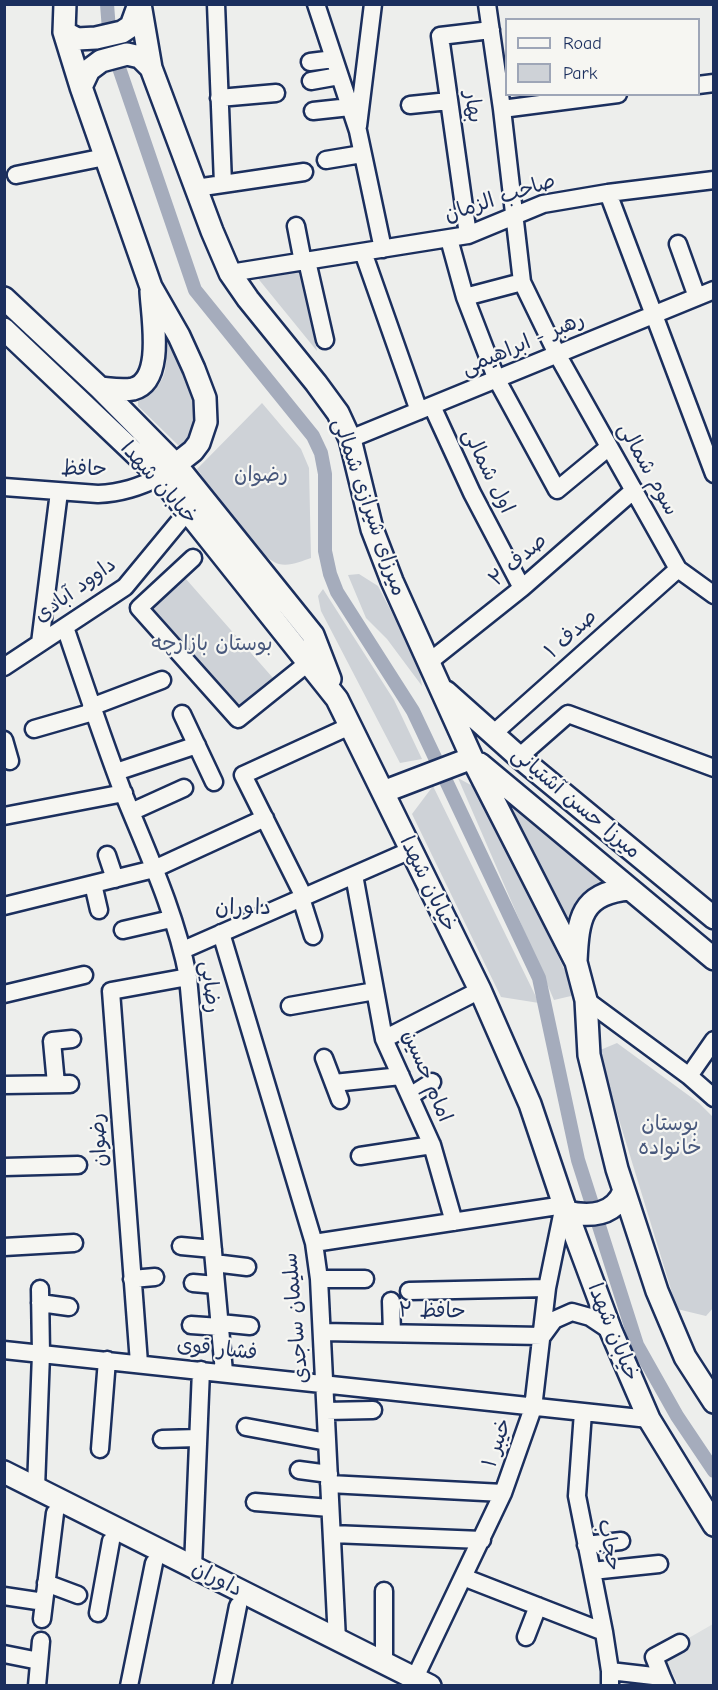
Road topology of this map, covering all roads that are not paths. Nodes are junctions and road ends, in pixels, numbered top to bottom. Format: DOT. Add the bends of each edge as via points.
graph roads {
  1 [pos="140,4"];
  2 [pos="316,4"];
  3 [pos="373,4"];
  4 [pos="221,5"];
  5 [pos="490,5"];
  6 [pos="62,16"];
  7 [pos="491,30"];
  8 [pos="334,59"];
  9 [pos="310,62"];
  10 [pos="152,68"];
  11 [pos="339,76"];
  12 [pos="311,81"];
  13 [pos="81,87"];
  14 [pos="276,93"];
  15 [pos="603,96"];
  16 [pos="219,98"];
  17 [pos="449,101"];
  18 [pos="410,105"];
  19 [pos="350,107"];
  20 [pos="502,109"];
  21 [pos="312,111"];
  22 [pos="358,131"];
  23 [pos="362,154"];
  24 [pos="105,157"];
  25 [pos="326,160"];
  26 [pos="304,172"];
  27 [pos="16,175"];
  28 [pos="714,180"];
  29 [pos="223,184"];
  30 [pos="196,188"];
  31 [pos="608,193"];
  32 [pos="515,217"];
  33 [pos="295,226"];
  34 [pos="468,235"];
  35 [pos="449,239"];
  36 [pos="678,244"];
  37 [pos="383,249"];
  38 [pos="363,252"];
  39 [pos="305,262"];
  40 [pos="230,273"];
  41 [pos="522,282"];
  42 [pos="150,287"];
  43 [pos="714,290"];
  44 [pos="465,297"];
  45 [pos="696,297"];
  46 [pos="4,298"];
  47 [pos="655,314"];
  48 [pos="4,329"];
  49 [pos="325,340"];
  50 [pos="557,354"];
  51 [pos="496,380"];
  52 [pos="100,388"];
  53 [pos="425,409"];
  54 [pos="350,439"];
  55 [pos="609,447"];
  56 [pos="168,471"];
  57 [pos="714,474"];
  58 [pos="4,487"];
  59 [pos="634,490"];
  60 [pos="59,492"];
  61 [pos="195,506"];
  62 [pos="193,558"];
  63 [pos="678,569"];
  64 [pos="522,588"];
  65 [pos="714,595"];
  66 [pos="65,627"];
  67 [pos="40,643"];
  68 [pos="315,658"];
  69 [pos="429,662"];
  70 [pos="4,667"];
  71 [pos="162,680"];
  72 [pos="440,686"];
  73 [pos="92,710"];
  74 [pos="182,714"];
  75 [pos="350,726"];
  76 [pos="34,729"];
  77 [pos="494,733"];
  78 [pos="6,734"];
  79 [pos="197,745"];
  80 [pos="519,757"];
  81 [pos="10,761"];
  82 [pos="465,761"];
  83 [pos="714,768"];
  84 [pos="116,772"];
  85 [pos="214,782"];
  86 [pos="184,788"];
  87 [pos="383,792"];
  88 [pos="124,793"];
  89 [pos="565,795"];
  90 [pos="131,812"];
  91 [pos="4,816"];
  92 [pos="543,817"];
  93 [pos="265,818"];
  94 [pos="411,850"];
  95 [pos="107,855"];
  96 [pos="154,869"];
  97 [pos="354,875"];
  98 [pos="115,879"];
  99 [pos="93,884"];
  100 [pos="629,890"];
  101 [pos="303,898"];
  102 [pos="4,906"];
  103 [pos="99,910"];
  104 [pos="714,918"];
  105 [pos="171,919"];
  106 [pos="123,930"];
  107 [pos="221,933"];
  108 [pos="313,936"];
  109 [pos="183,950"];
  110 [pos="714,959"];
  111 [pos="576,962"];
  112 [pos="84,975"];
  113 [pos="188,976"];
  114 [pos="480,990"];
  115 [pos="375,991"];
  116 [pos="4,994"];
  117 [pos="586,1000"];
  118 [pos="290,1006"];
  119 [pos="72,1039"];
  120 [pos="384,1039"];
  121 [pos="714,1040"];
  122 [pos="324,1058"];
  123 [pos="401,1076"];
  124 [pos="689,1076"];
  125 [pos="432,1082"];
  126 [pos="334,1083"];
  127 [pos="4,1085"];
  128 [pos="410,1096"];
  129 [pos="714,1098"];
  130 [pos="340,1100"];
  131 [pos="432,1145"];
  132 [pos="360,1156"];
  133 [pos="78,1165"];
  134 [pos="4,1167"];
  135 [pos="624,1191"];
  136 [pos="565,1208"];
  137 [pos="454,1222"];
  138 [pos="74,1243"];
  139 [pos="314,1243"];
  140 [pos="181,1246"];
  141 [pos="4,1247"];
  142 [pos="214,1256"];
  143 [pos="247,1267"];
  144 [pos="155,1277"];
  145 [pos="132,1279"];
  146 [pos="319,1279"];
  147 [pos="365,1279"];
  148 [pos="193,1283"];
  149 [pos="216,1285"];
  150 [pos="548,1288"];
  151 [pos="409,1291"];
  152 [pos="391,1301"];
  153 [pos="69,1307"];
  154 [pos="191,1325"];
  155 [pos="220,1325"];
  156 [pos="250,1326"];
  157 [pos="611,1331"];
  158 [pos="322,1332"];
  159 [pos="392,1333"];
  160 [pos="542,1336"];
  161 [pos="4,1350"];
  162 [pos="41,1354"];
  163 [pos="107,1360"];
  164 [pos="139,1363"];
  165 [pos="201,1370"];
  166 [pos="224,1372"];
  167 [pos="324,1383"];
  168 [pos="714,1402"];
  169 [pos="533,1407"];
  170 [pos="373,1410"];
  171 [pos="326,1411"];
  172 [pos="583,1412"];
  173 [pos="649,1419"];
  174 [pos="246,1427"];
  175 [pos="198,1438"];
  176 [pos="162,1439"];
  177 [pos="327,1442"];
  178 [pos="100,1449"];
  179 [pos="299,1470"];
  180 [pos="4,1472"];
  181 [pos="329,1479"];
  182 [pos="4,1488"];
  183 [pos="36,1488"];
  184 [pos="503,1493"];
  185 [pos="255,1502"];
  186 [pos="330,1508"];
  187 [pos="55,1513"];
  188 [pos="714,1525"];
  189 [pos="332,1534"];
  190 [pos="482,1540"];
  191 [pos="111,1541"];
  192 [pos="621,1541"];
  193 [pos="586,1545"];
  194 [pos="154,1563"];
  195 [pos="659,1564"];
  196 [pos="193,1567"];
  197 [pos="592,1571"];
  198 [pos="463,1576"];
  199 [pos="46,1583"];
  200 [pos="384,1591"];
  201 [pos="89,1592"];
  202 [pos="4,1596"];
  203 [pos="44,1602"];
  204 [pos="238,1606"];
  205 [pos="538,1606"];
  206 [pos="98,1613"];
  207 [pos="42,1619"];
  208 [pos="604,1632"];
  209 [pos="526,1637"];
  210 [pos="337,1640"];
  211 [pos="40,1641"];
  212 [pos="680,1643"];
  213 [pos="4,1654"];
  214 [pos="39,1660"];
  215 [pos="384,1663"];
  216 [pos="610,1678"];
  217 [pos="664,1682"];
  218 [pos="413,1684"];
  219 [pos="37,1686"];
  220 [pos="129,1686"];
  221 [pos="222,1686"];
  1 -- 6 [label="main road" via="131,26 96,38 77,39"];
  1 -- 10 [label="main road, میرزای شیرازی شمالی"];
  2 -- 8 [label="street"];
  3 -- 22 [label="street"];
  4 -- 16 [label="street"];
  5 -- 7 [label="street, سوم شمالی"];
  6 -- 13 [label="main road"];
  7 -- 17 [label="street, بهار" via="440,36"];
  7 -- 20 [label="street, سوم شمالی"];
  8 -- 9 [label="street"];
  8 -- 11 [label="street"];
  10 -- 13 [label="main road" via="140,57 127,54 101,61 89,70"];
  10 -- 30 [label="main road, میرزای شیرازی شمالی"];
  11 -- 12 [label="street"];
  11 -- 19 [label="street"];
  13 -- 24 [label="main road"];
  14 -- 16 [label="street"];
  15 -- 20 [label="street"];
  16 -- 29 [label="street"];
  17 -- 18 [label="street"];
  17 -- 34 [label="street, بهار"];
  19 -- 21 [label="street"];
  19 -- 22 [label="street"];
  20 -- 32 [label="street, سوم شمالی"];
  22 -- 23 [label="street"];
  23 -- 25 [label="street"];
  23 -- 37 [label="street"];
  24 -- 27 [label="street"];
  24 -- 42 [label="main road"];
  26 -- 29 [label="street"];
  28 -- 31 [label="street, صاحب الزمان"];
  29 -- 30 [label="street"];
  30 -- 40 [label="main road, میرزای شیرازی شمالی"];
  31 -- 32 [label="street, صاحب الزمان" via="543,204"];
  31 -- 47 [label="street"];
  32 -- 34 [label="street, صاحب الزمان"];
  32 -- 41 [label="street, سوم شمالی"];
  33 -- 39 [label="street"];
  34 -- 35 [label="street, صاحب الزمان"];
  35 -- 37 [label="street, صاحب الزمان"];
  35 -- 44 [label="street"];
  36 -- 45 [label="street"];
  37 -- 38 [label="street, صاحب الزمان"];
  38 -- 39 [label="street, صاحب الزمان"];
  38 -- 53 [label="street, اول شمالی"];
  39 -- 40 [label="street, صاحب الزمان"];
  39 -- 49 [label="street"];
  40 -- 54 [label="main road, میرزای شیرازی شمالی" via="339,413"];
  41 -- 44 [label="street"];
  41 -- 50 [label="street, سوم شمالی"];
  42 -- 52 [label="main road" via="152,370 146,382 135,388"];
  42 -- 56 [label="main road" via="179,336 205,398 204,433 193,451"];
  43 -- 45 [label="street, رهبر - ابراهیمی"];
  44 -- 51 [label="street"];
  45 -- 47 [label="street, رهبر - ابراهیمی"];
  46 -- 52 [label="main road, خیابان شهدا"];
  47 -- 50 [label="street, رهبر - ابراهیمی"];
  47 -- 57 [label="street"];
  48 -- 56 [label="main road, خیابان شهدا"];
  50 -- 51 [label="street, رهبر - ابراهیمی"];
  50 -- 55 [label="street, سوم شمالی"];
  51 -- 53 [label="street, رهبر - ابراهیمی"];
  51 -- 55 [label="street" via="557,490"];
  52 -- 56 [label="main road, خیابان شهدا"];
  53 -- 54 [label="street, رهبر - ابراهیمی"];
  53 -- 64 [label="street, اول شمالی"];
  54 -- 69 [label="main road, میرزای شیرازی شمالی" via="372,529"];
  55 -- 59 [label="street, سوم شمالی"];
  56 -- 60 [label="street, حافظ" via="137,488 112,494"];
  56 -- 61 [label="main road, خیابان شهدا"];
  58 -- 60 [label="street, حافظ"];
  59 -- 63 [label="street, سوم شمالی"];
  59 -- 64 [label="street, صدف ۲"];
  60 -- 67 [label="street"];
  61 -- 66 [label="street, داوود آبادی" via="125,587"];
  61 -- 68 [label="main road, خیابان شهدا" via="313,634"];
  62 -- 68 [label="street" via="139,608 238,719"];
  63 -- 65 [label="street, سوم شمالی"];
  63 -- 77 [label="street, صدف ۱"];
  64 -- 69 [label="street, صدف ۲"];
  66 -- 67 [label="street, داوود آبادی"];
  66 -- 73 [label="street, رضایی"];
  67 -- 70 [label="street, داوود آبادی"];
  68 -- 75 [label="main road, خیابان شهدا"];
  69 -- 72 [label="main road, میرزای شیرازی شمالی"];
  71 -- 73 [label="street"];
  72 -- 77 [label="main road, میرزا حسن آشتیانی"];
  72 -- 82 [label="main road, میرزای شیرازی شمالی"];
  73 -- 76 [label="street"];
  73 -- 84 [label="street, رضایی"];
  74 -- 79 [label="street"];
  75 -- 87 [label="main road, خیابان شهدا"];
  75 -- 93 [label="street" via="243,775"];
  77 -- 80 [label="main road, میرزا حسن آشتیانی"];
  78 -- 81 [label="street"];
  79 -- 84 [label="street"];
  79 -- 85 [label="street"];
  80 -- 83 [label="street" via="568,714"];
  80 -- 89 [label="main road, میرزا حسن آشتیانی"];
  82 -- 87 [label="main road"];
  82 -- 92 [label="main road, میرزا حسن آشتیانی"];
  82 -- 111 [label="main road"];
  84 -- 88 [label="street, رضایی"];
  86 -- 90 [label="street"];
  87 -- 94 [label="main road, خیابان شهدا"];
  88 -- 90 [label="street, رضایی"];
  88 -- 91 [label="street"];
  89 -- 92 [label="main road"];
  89 -- 104 [label="main road, میرزا حسن آشتیانی"];
  90 -- 96 [label="street, رضایی"];
  92 -- 100 [label="main road, میرزا حسن آشتیانی"];
  93 -- 96 [label="street"];
  93 -- 101 [label="street"];
  94 -- 97 [label="street"];
  94 -- 114 [label="main road, خیابان شهدا"];
  95 -- 98 [label="street"];
  96 -- 98 [label="street"];
  96 -- 105 [label="street, رضایی"];
  97 -- 101 [label="street"];
  97 -- 115 [label="street, امام حسین"];
  98 -- 99 [label="street"];
  99 -- 102 [label="street"];
  99 -- 103 [label="street"];
  100 -- 110 [label="main road, میرزا حسن آشتیانی"];
  100 -- 111 [label="main road" via="603,894 585,910 577,935"];
  101 -- 107 [label="street"];
  101 -- 108 [label="street"];
  105 -- 106 [label="street"];
  105 -- 109 [label="street, رضایی"];
  107 -- 109 [label="street"];
  107 -- 139 [label="street, سلیمان ساجدی"];
  109 -- 113 [label="street, رضایی"];
  111 -- 117 [label="main road"];
  112 -- 116 [label="street"];
  113 -- 142 [label="street, رضایی"];
  113 -- 145 [label="street, رضوان" via="111,991"];
  114 -- 120 [label="street"];
  114 -- 136 [label="main road, خیابان شهدا" via="530,1104"];
  115 -- 118 [label="street"];
  115 -- 120 [label="street, امام حسین"];
  117 -- 124 [label="street"];
  117 -- 135 [label="main road" via="590,1055"];
  119 -- 127 [label="street" via="52,1041 63,1084"];
  120 -- 123 [label="street, امام حسین"];
  121 -- 124 [label="street"];
  122 -- 126 [label="street"];
  123 -- 126 [label="street"];
  123 -- 128 [label="street, امام حسین"];
  124 -- 129 [label="street"];
  125 -- 128 [label="street"];
  126 -- 130 [label="street"];
  128 -- 131 [label="street, امام حسین"];
  131 -- 132 [label="street"];
  131 -- 137 [label="street, امام حسین"];
  133 -- 134 [label="street"];
  135 -- 136 [label="main road" via="620,1201 604,1212 589,1215"];
  135 -- 168 [label="main road" via="657,1291 685,1357"];
  136 -- 137 [label="street"];
  136 -- 150 [label="street, خیبر ۱"];
  136 -- 157 [label="main road, خیابان شهدا"];
  137 -- 139 [label="street"];
  138 -- 141 [label="street"];
  139 -- 146 [label="street, سلیمان ساجدی"];
  140 -- 142 [label="street"];
  142 -- 143 [label="street"];
  142 -- 149 [label="street, رضایی"];
  144 -- 145 [label="street"];
  145 -- 164 [label="street, رضوان"];
  146 -- 147 [label="street"];
  146 -- 158 [label="street, سلیمان ساجدی"];
  148 -- 149 [label="street"];
  149 -- 155 [label="street, رضایی"];
  150 -- 151 [label="street"];
  150 -- 160 [label="street, خیبر ۱"];
  152 -- 159 [label="street"];
  153 -- 162 [label="street" via="40,1296"];
  154 -- 155 [label="street"];
  155 -- 156 [label="street"];
  155 -- 166 [label="street, رضایی"];
  157 -- 160 [label="street" via="590,1317 572,1312 554,1320"];
  157 -- 173 [label="main road, خیابان شهدا"];
  158 -- 159 [label="street, حافظ ۲"];
  158 -- 167 [label="street, سلیمان ساجدی"];
  159 -- 160 [label="street, حافظ ۲"];
  160 -- 169 [label="street, خیبر ۱"];
  161 -- 162 [label="street, فشار قوی"];
  162 -- 163 [label="street, فشار قوی"];
  162 -- 183 [label="street"];
  163 -- 164 [label="street, فشار قوی"];
  163 -- 178 [label="street"];
  164 -- 165 [label="street, فشار قوی"];
  165 -- 166 [label="street, فشار قوی"];
  165 -- 175 [label="street"];
  166 -- 167 [label="street, فشار قوی"];
  167 -- 169 [label="street, فشار قوی"];
  167 -- 171 [label="street, سلیمان ساجدی"];
  169 -- 172 [label="street, فشار قوی"];
  169 -- 184 [label="street, خیبر ۱"];
  170 -- 171 [label="street"];
  171 -- 177 [label="street, سلیمان ساجدی"];
  172 -- 173 [label="street, فشار قوی"];
  172 -- 193 [label="street, حجاب" via="577,1496"];
  173 -- 188 [label="main road, خیابان شهدا"];
  174 -- 177 [label="street"];
  175 -- 176 [label="street"];
  175 -- 196 [label="street"];
  177 -- 181 [label="street, سلیمان ساجدی"];
  179 -- 181 [label="street"];
  180 -- 183 [label="main road, داوران"];
  181 -- 184 [label="street"];
  181 -- 186 [label="street, سلیمان ساجدی"];
  182 -- 187 [label="main road, داوران"];
  183 -- 196 [label="main road, داوران"];
  184 -- 190 [label="street, خیبر ۱"];
  185 -- 186 [label="street"];
  186 -- 189 [label="street, سلیمان ساجدی"];
  187 -- 191 [label="main road, داوران"];
  187 -- 199 [label="street"];
  189 -- 190 [label="street"];
  189 -- 210 [label="street, سلیمان ساجدی"];
  190 -- 198 [label="street, خیبر ۱"];
  191 -- 194 [label="main road, داوران"];
  191 -- 201 [label="street"];
  192 -- 193 [label="street"];
  193 -- 197 [label="street, حجاب"];
  194 -- 204 [label="main road, داوران"];
  194 -- 220 [label="street"];
  195 -- 197 [label="street"];
  196 -- 210 [label="main road, داوران"];
  197 -- 208 [label="street, حجاب"];
  198 -- 205 [label="street"];
  198 -- 218 [label="street, خیبر ۱"];
  199 -- 201 [label="street"];
  199 -- 203 [label="street"];
  200 -- 215 [label="street"];
  201 -- 206 [label="street"];
  202 -- 203 [label="street"];
  203 -- 207 [label="street"];
  204 -- 218 [label="main road, داوران"];
  204 -- 221 [label="street"];
  205 -- 208 [label="street"];
  205 -- 209 [label="street"];
  208 -- 216 [label="street, حجاب"];
  210 -- 215 [label="main road, داوران"];
  211 -- 214 [label="street"];
  212 -- 217 [label="street" via="654,1657"];
  213 -- 214 [label="street"];
  214 -- 219 [label="street"];
  215 -- 218 [label="main road, داوران"];
  216 -- 217 [label="street"];
}
